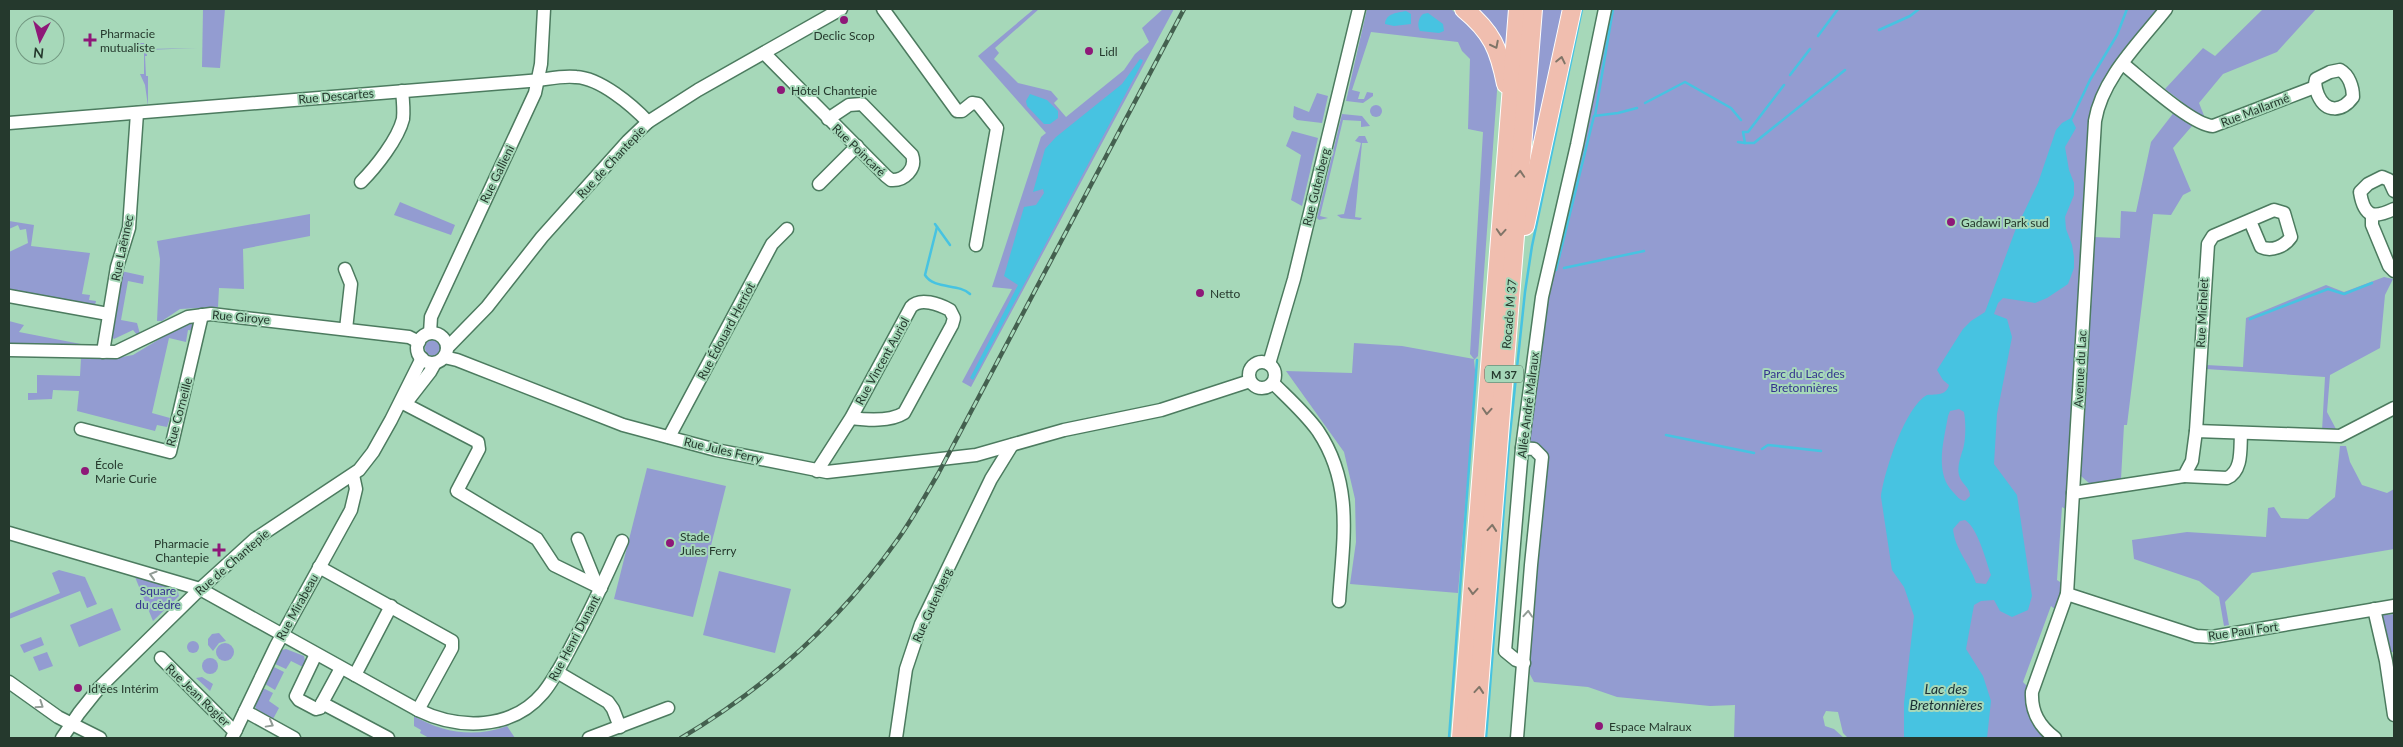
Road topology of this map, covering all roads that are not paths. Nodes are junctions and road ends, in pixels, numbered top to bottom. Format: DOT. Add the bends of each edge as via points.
graph roads {
  1 [pos="544,9"];
  2 [pos="841,9"];
  3 [pos="883,9"];
  4 [pos="1360,9"];
  5 [pos="1464,9"];
  6 [pos="1518,9"];
  7 [pos="1533,9"];
  8 [pos="1572,9"];
  9 [pos="1605,9"];
  10 [pos="2166,9"];
  11 [pos="764,53"];
  12 [pos="2123,64"];
  13 [pos="538,80"];
  14 [pos="2315,87"];
  15 [pos="402,91"];
  16 [pos="1511,96"];
  17 [pos="137,113"];
  18 [pos="828,119"];
  19 [pos="648,122"];
  20 [pos="9,124"];
  21 [pos="857,146"];
  22 [pos="361,182"];
  23 [pos="819,184"];
  24 [pos="2394,191"];
  25 [pos="2394,208"];
  26 [pos="2372,215"];
  27 [pos="2250,221"];
  28 [pos="787,229"];
  29 [pos="976,246"];
  30 [pos="345,269"];
  31 [pos="2394,271"];
  32 [pos="1511,289"];
  33 [pos="9,296"];
  34 [pos="108,314"];
  35 [pos="202,315"];
  36 [pos="346,329"];
  37 [pos="430,333"];
  38 [pos="419,342"];
  39 [pos="9,350"];
  40 [pos="103,352"];
  41 [pos="442,356"];
  42 [pos="422,358"];
  43 [pos="1269,364"];
  44 [pos="1250,381"];
  45 [pos="1273,384"];
  46 [pos="403,402"];
  47 [pos="2389,411"];
  48 [pos="850,418"];
  49 [pos="2394,422"];
  50 [pos="81,429"];
  51 [pos="2196,431"];
  52 [pos="2241,433"];
  53 [pos="669,437"];
  54 [pos="1012,445"];
  55 [pos="1522,448"];
  56 [pos="976,455"];
  57 [pos="817,471"];
  58 [pos="352,475"];
  59 [pos="2184,476"];
  60 [pos="992,478"];
  61 [pos="2073,493"];
  62 [pos="9,533"];
  63 [pos="578,539"];
  64 [pos="622,541"];
  65 [pos="319,567"];
  66 [pos="599,587"];
  67 [pos="200,589"];
  68 [pos="2067,594"];
  69 [pos="1339,601"];
  70 [pos="391,606"];
  71 [pos="2394,606"];
  72 [pos="2374,609"];
  73 [pos="283,636"];
  74 [pos="153,651"];
  75 [pos="316,654"];
  76 [pos="2390,658"];
  77 [pos="1524,663"];
  78 [pos="341,668"];
  79 [pos="557,672"];
  80 [pos="355,675"];
  81 [pos="9,682"];
  82 [pos="322,703"];
  83 [pos="668,708"];
  84 [pos="418,710"];
  85 [pos="245,711"];
  86 [pos="2394,715"];
  87 [pos="72,724"];
  88 [pos="367,727"];
  89 [pos="620,727"];
  90 [pos="234,734"];
  91 [pos="62,738"];
  92 [pos="100,738"];
  93 [pos="294,738"];
  94 [pos="360,738"];
  95 [pos="388,738"];
  96 [pos="588,738"];
  97 [pos="896,738"];
  98 [pos="1461,738"];
  99 [pos="1475,738"];
  100 [pos="1517,738"];
  101 [pos="2054,738"];
  1 -- 13 [label="street, Rue Gallieni"];
  2 -- 11 [label="street, Rue de Chantepie"];
  3 -- 29 [label="street" via="957,110 962,111 972,103 978,104 997,128"];
  4 -- 43 [label="street, Rue Gutenberg"];
  5 -- 16 [label="highway, M 37, one-way" via="1494,41"];
  6 -- 16 [label="highway, Rocade M 37 / M 37"];
  32 -- 7 [label="highway, Rocade M 37 / M 37, one-way"];
  32 -- 8 [label="highway, M 37, one-way"];
  9 -- 55 [label="street, Allée André Malraux" via="1542,297"];
  10 -- 12 [label="street, Avenue du Lac"];
  11 -- 18 [label="street, Rue Poincaré"];
  11 -- 19 [label="street, Rue de Chantepie"];
  12 -- 14 [label="street, Rue Mallarmé" via="2194,120 2208,126"];
  12 -- 61 [label="street, Avenue du Lac" via="2101,99 2095,121"];
  13 -- 15 [label="street, Rue Descartes"];
  13 -- 19 [label="street, Rue Descartes" via="565,76 589,78"];
  13 -- 37 [label="street, Rue Gallieni" via="535,93 431,317"];
  15 -- 17 [label="street, Rue Descartes"];
  15 -- 22 [label="street" via="400,128 376,168"];
  16 -- 98 [label="highway, Rocade M 37 / M 37, one-way"];
  17 -- 20 [label="street, Rue Descartes"];
  17 -- 34 [label="street, Rue Laënnec" via="129,228"];
  18 -- 21 [label="street, Rue Poincaré"];
  18 -- 21 [label="street, Rue Poincaré" via="849,105 862,104 912,155 914,163 907,175 891,180"];
  19 -- 41 [label="street, Rue de Chantepie" via="628,140 542,237 487,307"];
  21 -- 23 [label="street"];
  24 -- 26 [label="street" via="2389,180 2382,178 2361,189 2361,198 2367,212"];
  25 -- 26 [label="street"];
  26 -- 31 [label="street" via="2376,234"];
  27 -- 51 [label="street, Rue Michelet" via="2213,236 2208,244"];
  28 -- 53 [label="street, Rue Édouard Herriot" via="772,244"];
  30 -- 36 [label="street" via="351,284"];
  99 -- 32 [label="highway, Rocade M 37 / M 37, one-way"];
  33 -- 34 [label="street"];
  34 -- 40 [label="street, Rue Laënnec"];
  35 -- 36 [label="street, Rue Giroye" via="225,314"];
  35 -- 40 [label="street, Rue Giroye" via="188,317 127,349"];
  35 -- 50 [label="street, Rue Corneille" via="170,452"];
  36 -- 38 [label="street, Rue Giroye" via="409,337"];
  37 -- 38 [label="street"];
  37 -- 41 [label="street" via="444,338"];
  38 -- 42 [label="street" via="418,351"];
  39 -- 40 [label="street, Rue Giroye"];
  41 -- 42 [label="street"];
  41 -- 46 [label="street, Rue de Chantepie"];
  41 -- 53 [label="street, Rue Jules Ferry" via="608,420"];
  42 -- 46 [label="street, Rue de Chantepie"];
  43 -- 44 [label="street" via="1253,365"];
  43 -- 45 [label="street" via="1275,373"];
  44 -- 45 [label="street" via="1261,388"];
  44 -- 54 [label="street" via="1161,410 1064,430"];
  45 -- 69 [label="street" via="1317,429 1331,453 1341,483 1345,512"];
  46 -- 58 [label="street, Rue de Chantepie" via="373,452"];
  46 -- 66 [label="street" via="478,442 480,449 457,491 537,539 554,565"];
  47 -- 49 [label="street"];
  47 -- 52 [label="street" via="2340,436"];
  48 -- 48 [label="street, Rue Vincent Auriol" via="911,307 923,301 950,310 954,318 952,325 904,413 873,420"];
  48 -- 57 [label="street, Rue Vincent Auriol"];
  51 -- 52 [label="street"];
  51 -- 59 [label="street, Rue Michelet" via="2192,461"];
  52 -- 59 [label="street" via="2238,464 2233,476"];
  53 -- 57 [label="street, Rue Jules Ferry"];
  54 -- 56 [label="street, Rue Jules Ferry"];
  54 -- 60 [label="street, Rue Gutenberg"];
  55 -- 77 [label="street, Allée André Malraux" via="1506,651"];
  77 -- 55 [label="street, one-way" via="1542,457 1534,449"];
  56 -- 57 [label="street, Rue Jules Ferry" via="837,472"];
  56 -- 60 [label="street" via="987,463"];
  58 -- 65 [label="street, Rue Mirabeau" via="356,489 351,510"];
  58 -- 67 [label="street, Rue de Chantepie" via="262,534"];
  59 -- 61 [label="street"];
  60 -- 97 [label="street, Rue Gutenberg" via="921,624 906,669"];
  61 -- 68 [label="street, Avenue du Lac"];
  67 -- 62 [label="street, Rue Henri Dunant, one-way"];
  63 -- 66 [label="street"];
  64 -- 66 [label="street, Rue Henri Dunant"];
  65 -- 70 [label="street"];
  65 -- 73 [label="street, Rue Mirabeau"];
  66 -- 79 [label="street, Rue Henri Dunant"];
  67 -- 73 [label="street, Rue Henri Dunant"];
  67 -- 74 [label="street, Rue de Chantepie"];
  68 -- 72 [label="street, Rue Paul Fort" via="2196,636 2212,637"];
  68 -- 101 [label="street, Avenue du Lac" via="2032,692 2038,722"];
  70 -- 80 [label="street"];
  70 -- 84 [label="street" via="449,638 453,645"];
  71 -- 72 [label="street, Rue Paul Fort"];
  72 -- 76 [label="street"];
  73 -- 75 [label="street, Rue Henri Dunant"];
  73 -- 85 [label="street, Rue Mirabeau"];
  74 -- 87 [label="street, Rue de Chantepie" via="99,688"];
  74 -- 90 [label="street, Rue Jean Rogier"];
  75 -- 78 [label="street, Rue Henri Dunant"];
  75 -- 82 [label="street" via="296,696 316,709"];
  76 -- 86 [label="street"];
  77 -- 100 [label="street"];
  78 -- 80 [label="street, Rue Henri Dunant"];
  78 -- 82 [label="street"];
  79 -- 84 [label="street, Rue Henri Dunant" via="535,702 502,720 459,724"];
  79 -- 89 [label="street" via="608,702"];
  80 -- 84 [label="street, Rue Henri Dunant"];
  81 -- 87 [label="street, one-way"];
  82 -- 88 [label="street"];
  83 -- 89 [label="street"];
  85 -- 90 [label="street, Rue Mirabeau"];
  85 -- 93 [label="street, one-way"];
  87 -- 91 [label="street, Rue de Chantepie"];
  87 -- 92 [label="street"];
  88 -- 94 [label="street"];
  88 -- 95 [label="street"];
  89 -- 96 [label="street"];
}
